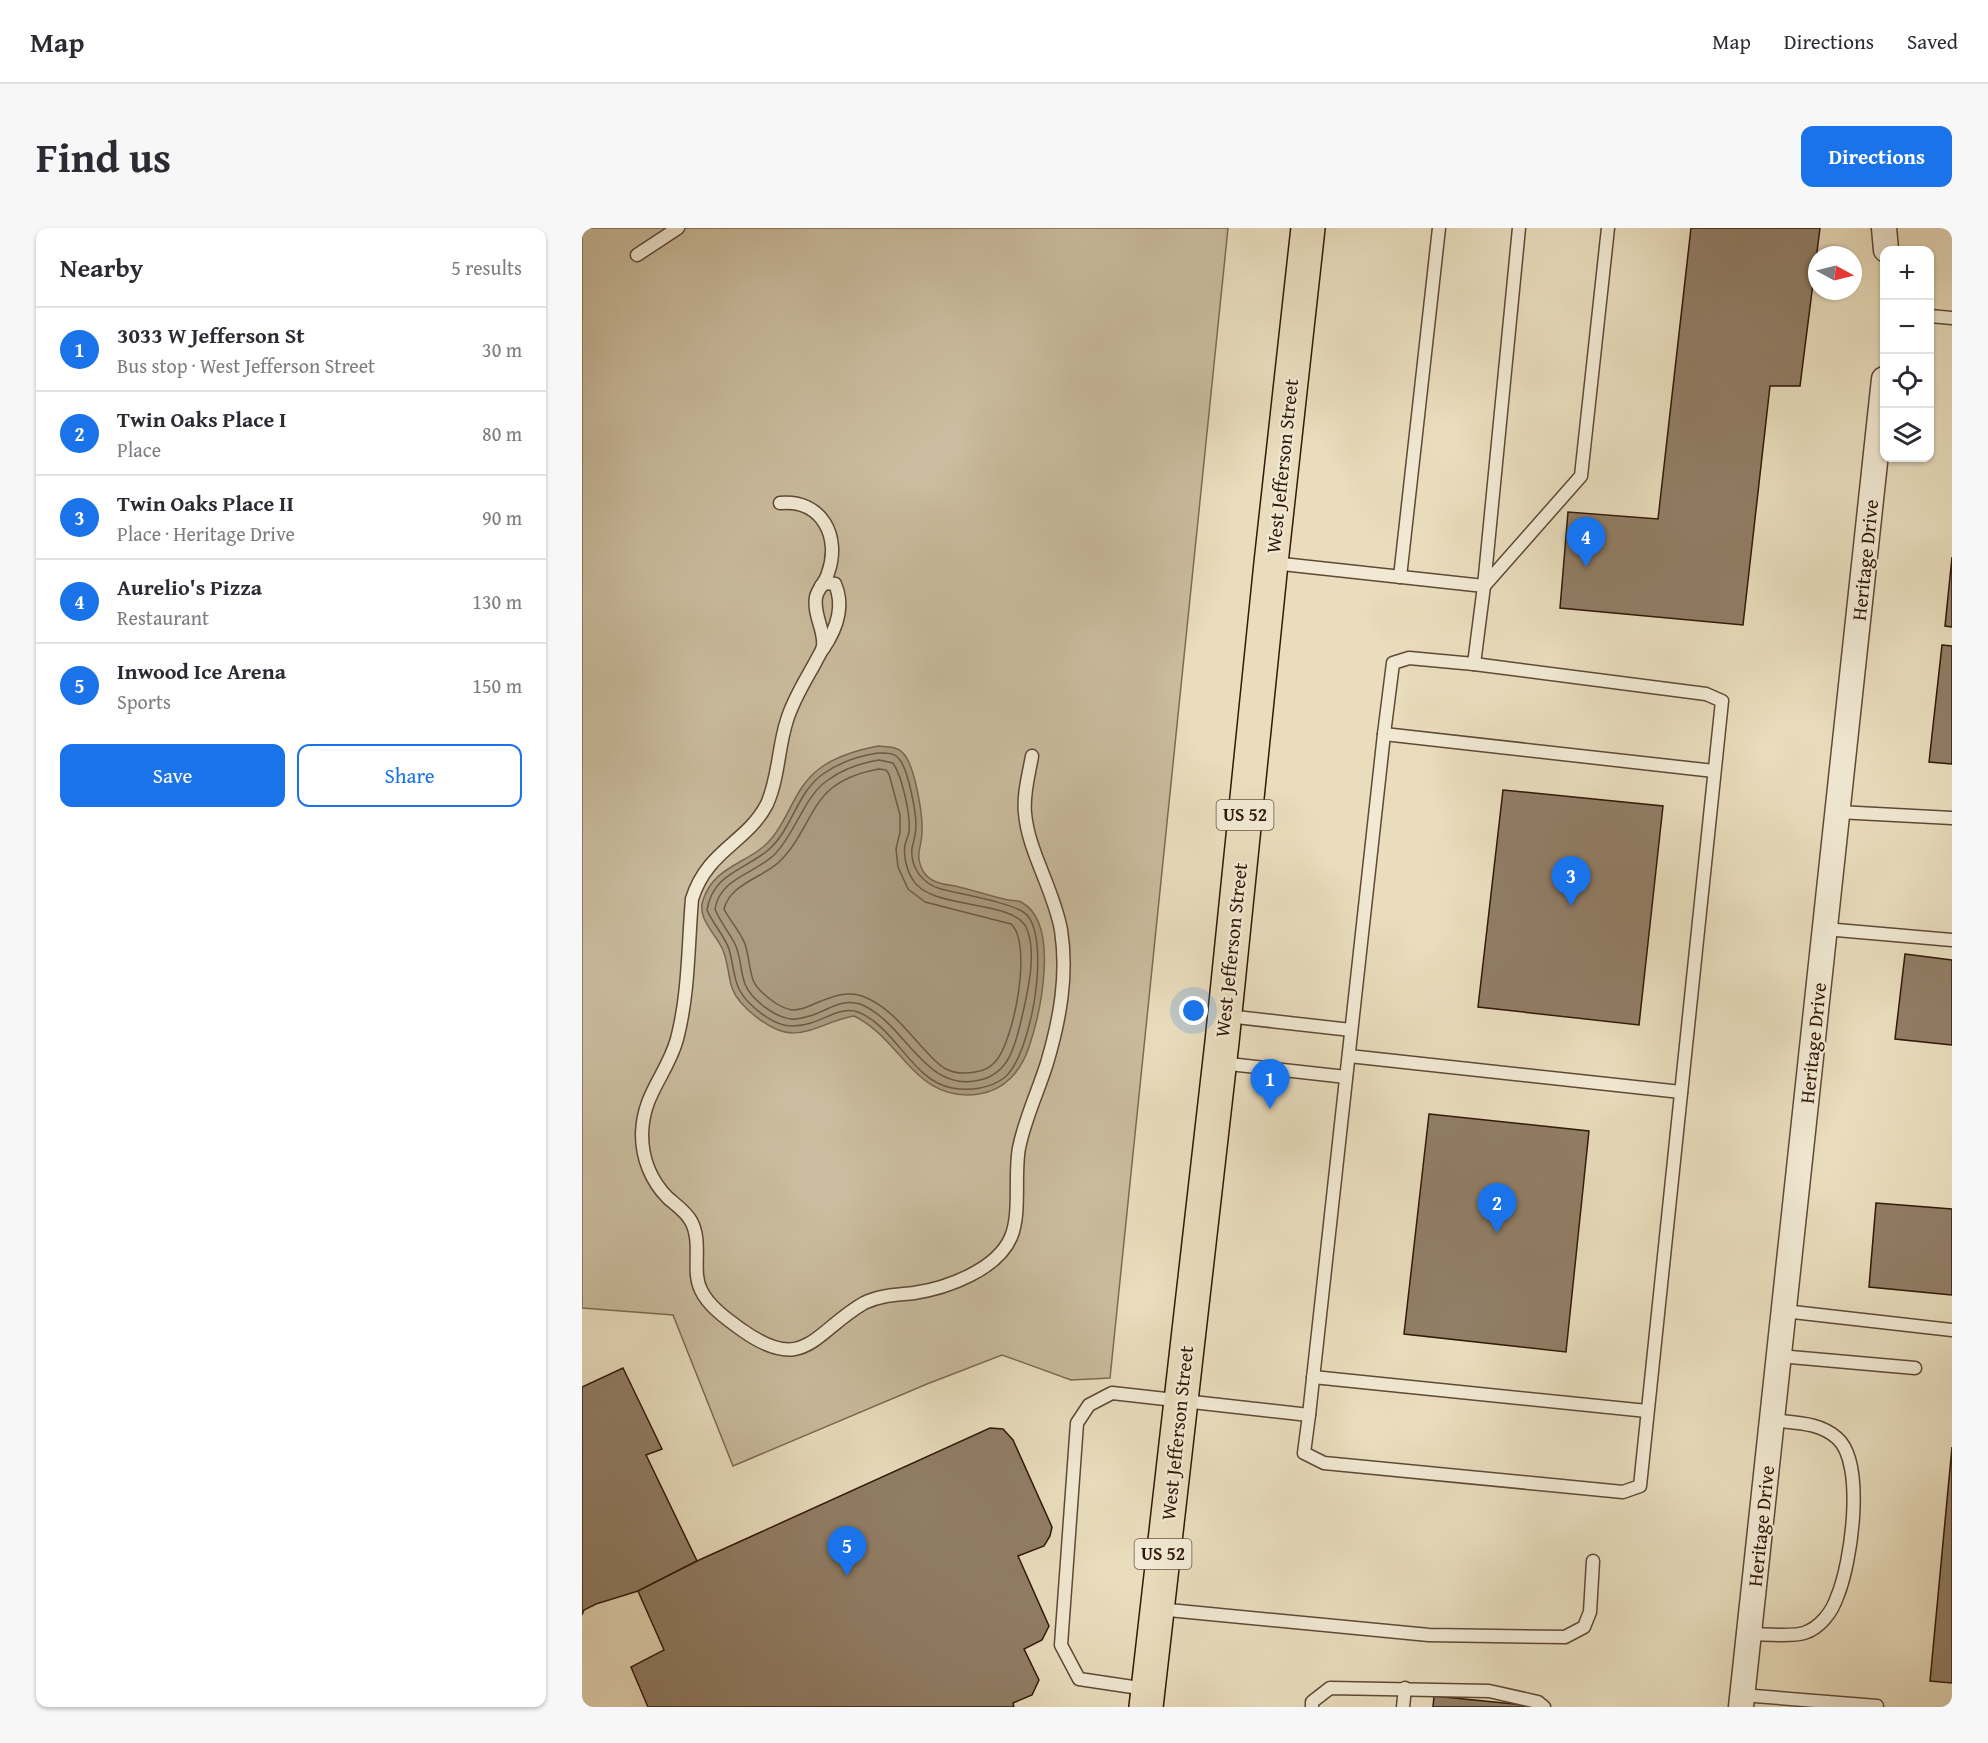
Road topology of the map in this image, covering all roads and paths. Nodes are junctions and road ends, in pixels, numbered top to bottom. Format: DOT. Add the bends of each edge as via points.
graph roads {
  1 [pos="678,228"];
  2 [pos="1308,228"];
  3 [pos="1438,228"];
  4 [pos="1519,228"];
  5 [pos="1608,228"];
  6 [pos="1884,228"];
  7 [pos="1886,246"];
  8 [pos="637,255"];
  9 [pos="1934,316"];
  10 [pos="1952,318"];
  11 [pos="1881,408"];
  12 [pos="780,503"];
  13 [pos="1271,563"];
  14 [pos="1400,577"];
  15 [pos="821,586"];
  16 [pos="1484,586"];
  17 [pos="821,653"];
  18 [pos="1474,664"];
  19 [pos="1384,734"];
  20 [pos="1032,756"];
  21 [pos="1714,771"];
  22 [pos="1838,812"];
  23 [pos="1952,818"];
  24 [pos="1825,929"];
  25 [pos="1952,940"];
  26 [pos="1224,1016"];
  27 [pos="1351,1030"];
  28 [pos="1349,1056"];
  29 [pos="1219,1063"];
  30 [pos="1347,1077"];
  31 [pos="1681,1092"];
  32 [pos="1784,1311"];
  33 [pos="1952,1330"];
  34 [pos="1779,1356"];
  35 [pos="1916,1368"];
  36 [pos="1313,1377"];
  37 [pos="1180,1401"];
  38 [pos="1647,1411"];
  39 [pos="1309,1415"];
  40 [pos="1772,1420"];
  41 [pos="1593,1561"];
  42 [pos="1157,1609"];
  43 [pos="1749,1634"];
  44 [pos="1405,1688"];
  45 [pos="1147,1698"];
  46 [pos="1742,1701"];
  47 [pos="1877,1706"];
  48 [pos="1312,1707"];
  49 [pos="1403,1707"];
  50 [pos="1544,1707"];
  1 -- 8 [label="lane"];
  2 -- 13 [label="main road, West Jefferson Street / US 52"];
  3 -- 14 [label="lane"];
  4 -- 16 [label="lane"];
  5 -- 16 [label="lane" via="1581,476"];
  6 -- 7 [label="street"];
  9 -- 10 [label="lane"];
  11 -- 22 [label="street, Heritage Drive"];
  12 -- 15 [label="lane" via="808,507 826,527 833,548 828,575"];
  13 -- 14 [label="lane"];
  13 -- 26 [label="main road, West Jefferson Street / US 52"];
  14 -- 16 [label="lane"];
  15 -- 17 [label="lane" via="816,598"];
  15 -- 17 [label="lane" via="835,584 840,609"];
  16 -- 18 [label="lane"];
  17 -- 20 [label="lane" via="788,717 765,807 759,818 712,860 695,888 681,1020 674,1050 643,1115 643,1150 654,1179 692,1222 700,1289 727,1318 767,1346 780,1350 807,1345 865,1303 932,1289 970,1276 987,1266 1012,1236 1019,1150 1027,1115 1047,1063 1063,984 1060,928 1025,813"];
  18 -- 19 [label="lane" via="1409,658 1393,663"];
  18 -- 21 [label="lane" via="1706,694 1722,701"];
  19 -- 21 [label="lane"];
  19 -- 27 [label="lane"];
  21 -- 31 [label="lane"];
  22 -- 23 [label="lane"];
  22 -- 24 [label="street, Heritage Drive"];
  24 -- 25 [label="lane"];
  24 -- 32 [label="street, Heritage Drive"];
  26 -- 27 [label="lane"];
  26 -- 29 [label="main road, West Jefferson Street / US 52"];
  27 -- 28 [label="lane"];
  28 -- 30 [label="lane"];
  28 -- 31 [label="lane"];
  29 -- 30 [label="lane"];
  29 -- 37 [label="main road, West Jefferson Street / US 52"];
  30 -- 36 [label="lane"];
  31 -- 38 [label="lane"];
  32 -- 33 [label="lane"];
  32 -- 34 [label="street, Heritage Drive"];
  34 -- 35 [label="lane"];
  34 -- 40 [label="street, Heritage Drive"];
  36 -- 38 [label="lane"];
  36 -- 39 [label="lane"];
  37 -- 39 [label="lane"];
  37 -- 42 [label="main road, West Jefferson Street / US 52"];
  37 -- 45 [label="lane" via="1112,1393 1089,1405 1077,1423 1061,1645 1079,1679"];
  38 -- 39 [label="lane" via="1640,1486 1623,1492 1324,1463 1304,1453"];
  40 -- 43 [label="street, Heritage Drive"];
  40 -- 43 [label="lane" via="1821,1426 1839,1439 1852,1464 1849,1554 1837,1598 1824,1620 1804,1633"];
  41 -- 42 [label="lane" via="1590,1612 1584,1627 1565,1637 1430,1635"];
  42 -- 45 [label="main road, West Jefferson Street / US 52"];
  43 -- 46 [label="street, Heritage Drive"];
  44 -- 48 [label="lane" via="1330,1688 1312,1702"];
  44 -- 49 [label="lane"];
  44 -- 50 [label="lane" via="1489,1691 1538,1702"];
  46 -- 47 [label="lane"];
}
